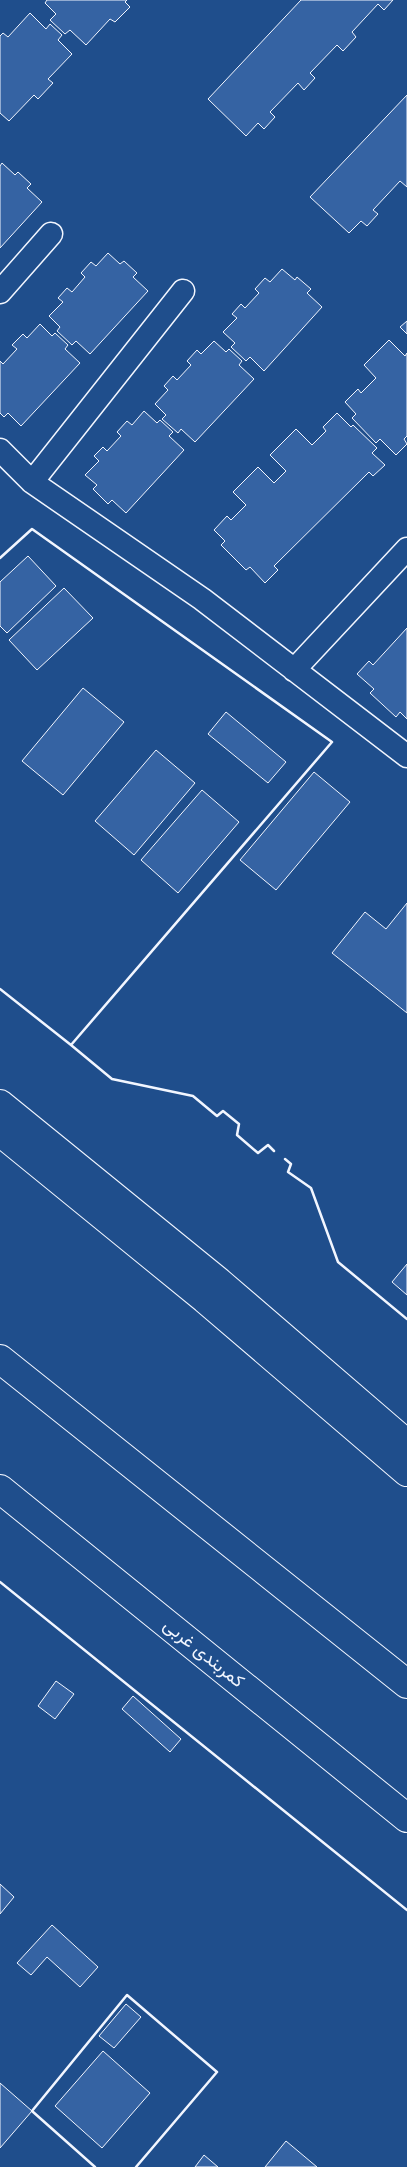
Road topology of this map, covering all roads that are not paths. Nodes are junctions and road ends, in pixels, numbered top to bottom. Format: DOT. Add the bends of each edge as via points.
graph roads {
  1 [pos="51,234"];
  2 [pos="183,291"];
  3 [pos="0,292"];
  4 [pos="0,450"];
  5 [pos="32,482"];
  6 [pos="407,549"];
  7 [pos="294,670"];
  8 [pos="407,756"];
  9 [pos="0,1104"];
  10 [pos="0,1132"];
  11 [pos="0,1359"];
  12 [pos="407,1444"];
  13 [pos="407,1472"];
  14 [pos="0,1489"];
  15 [pos="407,1684"];
  16 [pos="407,1818"];
  1 -- 3 [label="street"];
  2 -- 5 [label="street"];
  4 -- 5 [label="street"];
  5 -- 7 [label="street" via="202,599"];
  6 -- 7 [label="street"];
  7 -- 8 [label="street"];
  9 -- 12 [label="main road" via="219,1282"];
  10 -- 13 [label="main road" via="205,1299"];
  11 -- 15 [label="main road"];
  14 -- 16 [label="main road, کمربندی غربی"];
}
